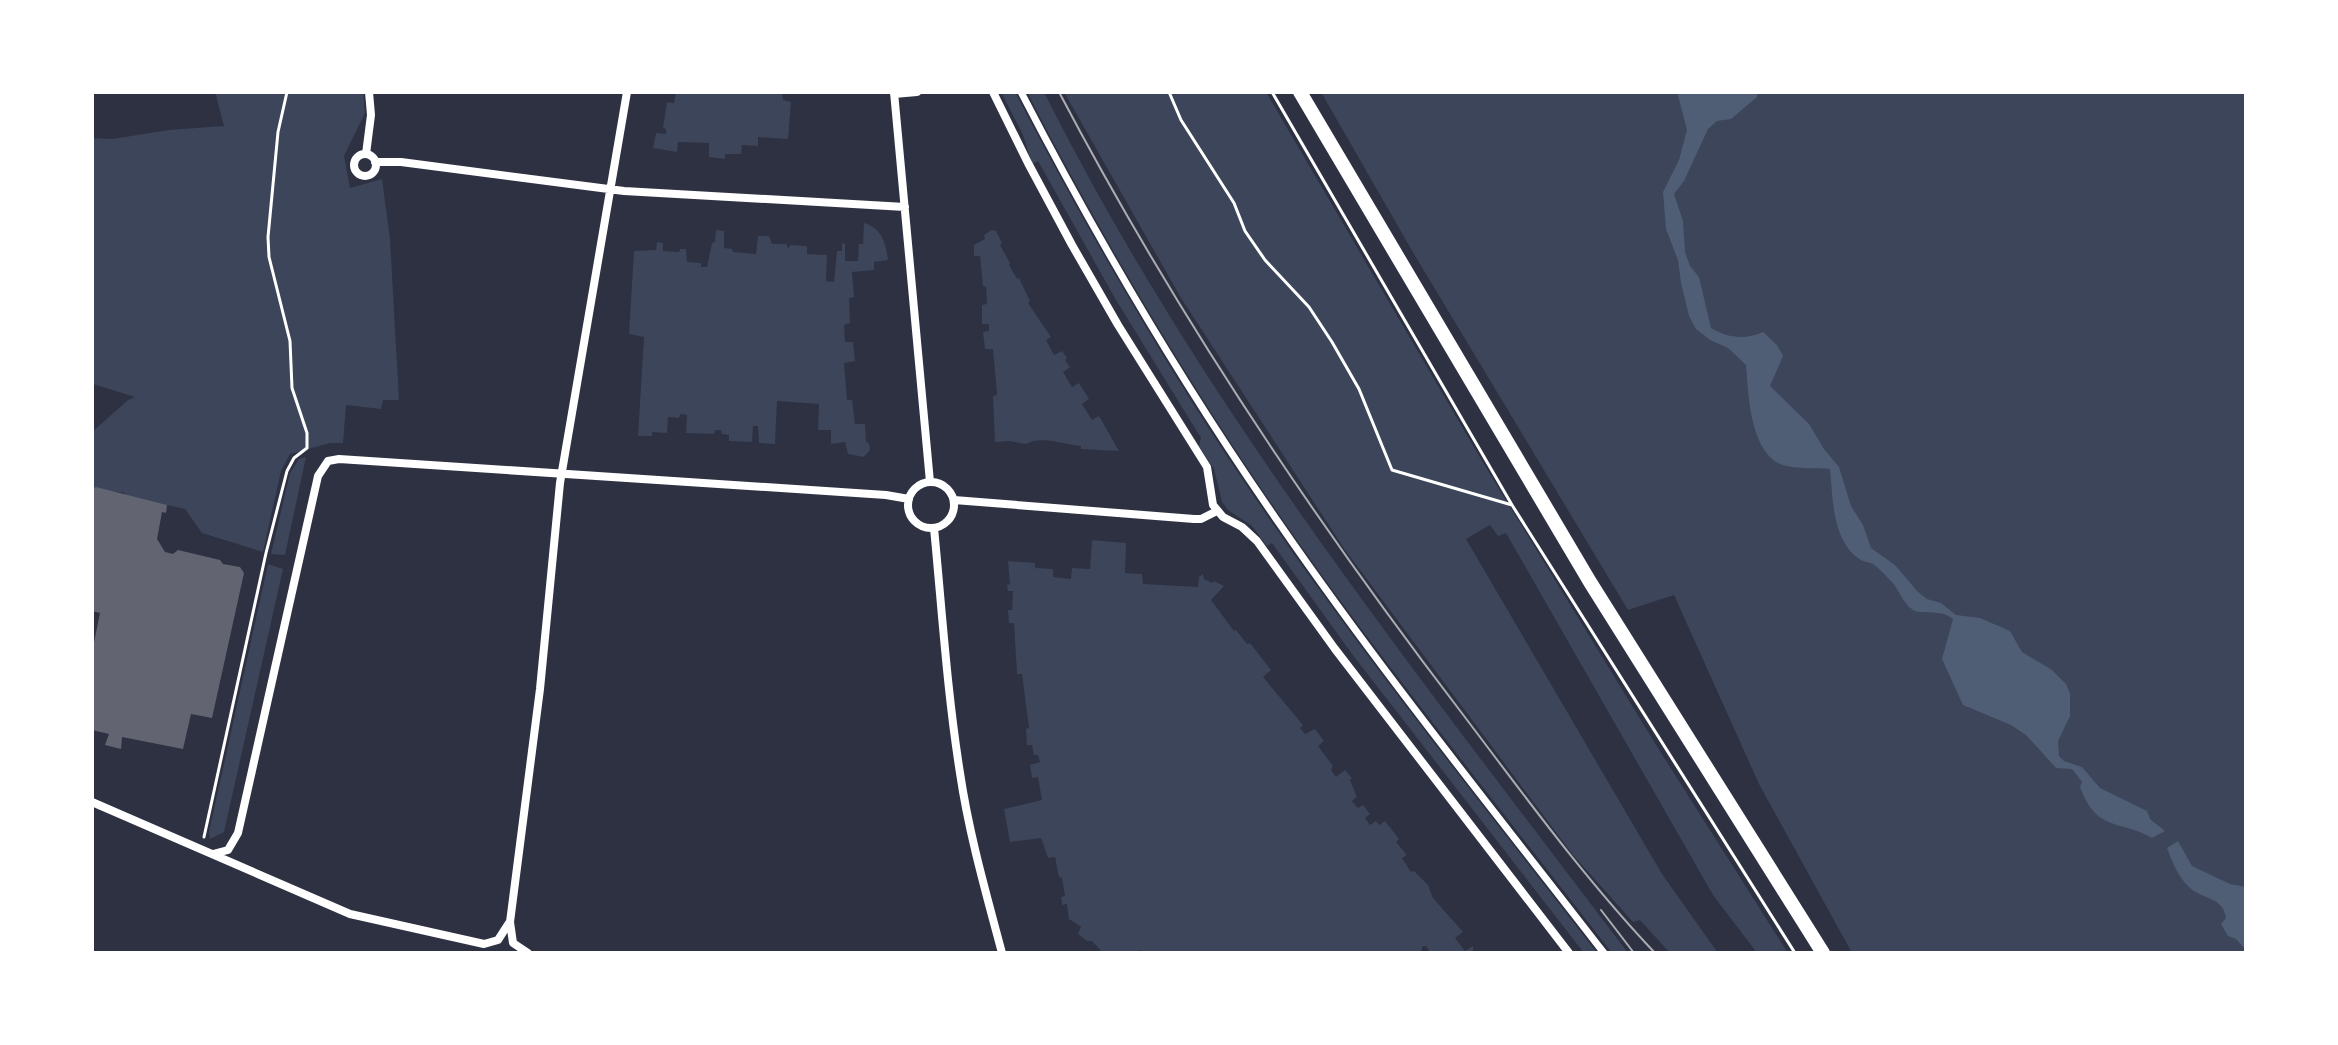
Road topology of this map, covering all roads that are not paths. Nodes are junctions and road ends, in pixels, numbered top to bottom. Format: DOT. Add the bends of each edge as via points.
graph roads {
  1 [pos="369,92"];
  2 [pos="627,92"];
  3 [pos="917,92"];
  4 [pos="993,92"];
  5 [pos="1021,92"];
  6 [pos="1300,92"];
  7 [pos="894,93"];
  8 [pos="366,154"];
  9 [pos="375,162"];
  10 [pos="610,190"];
  11 [pos="905,207"];
  12 [pos="561,474"];
  13 [pos="930,482"];
  14 [pos="909,499"];
  15 [pos="954,500"];
  16 [pos="1217,511"];
  17 [pos="934,528"];
  18 [pos="92,802"];
  19 [pos="213,854"];
  20 [pos="510,922"];
  21 [pos="528,953"];
  22 [pos="1002,953"];
  23 [pos="1569,953"];
  24 [pos="1604,953"];
  25 [pos="1823,953"];
  1 -- 8 [label="street"];
  2 -- 10 [label="street"];
  3 -- 7 [label="street"];
  4 -- 16 [label="street" via="1118,325 1207,467"];
  5 -- 24 [label="street" via="1148,322 1253,486 1384,668"];
  6 -- 25 [label="main road" via="1582,569"];
  7 -- 11 [label="street"];
  8 -- 9 [label="street"];
  8 -- 9 [label="street" via="355,159 359,174 371,174"];
  9 -- 10 [label="street"];
  10 -- 11 [label="street"];
  10 -- 12 [label="street"];
  11 -- 13 [label="street"];
  12 -- 14 [label="street"];
  12 -- 19 [label="street" via="339,459 324,464 238,833 228,850"];
  12 -- 20 [label="street"];
  13 -- 14 [label="street" via="919,485"];
  13 -- 15 [label="street" via="948,489"];
  14 -- 17 [label="street" via="914,520"];
  15 -- 16 [label="street" via="1194,519"];
  15 -- 17 [label="street" via="950,518"];
  16 -- 23 [label="street" via="1251,533"];
  17 -- 22 [label="street" via="960,775"];
  18 -- 19 [label="street"];
  19 -- 20 [label="street" via="367,918 484,944 498,940"];
  20 -- 21 [label="street" via="513,943"];
}
